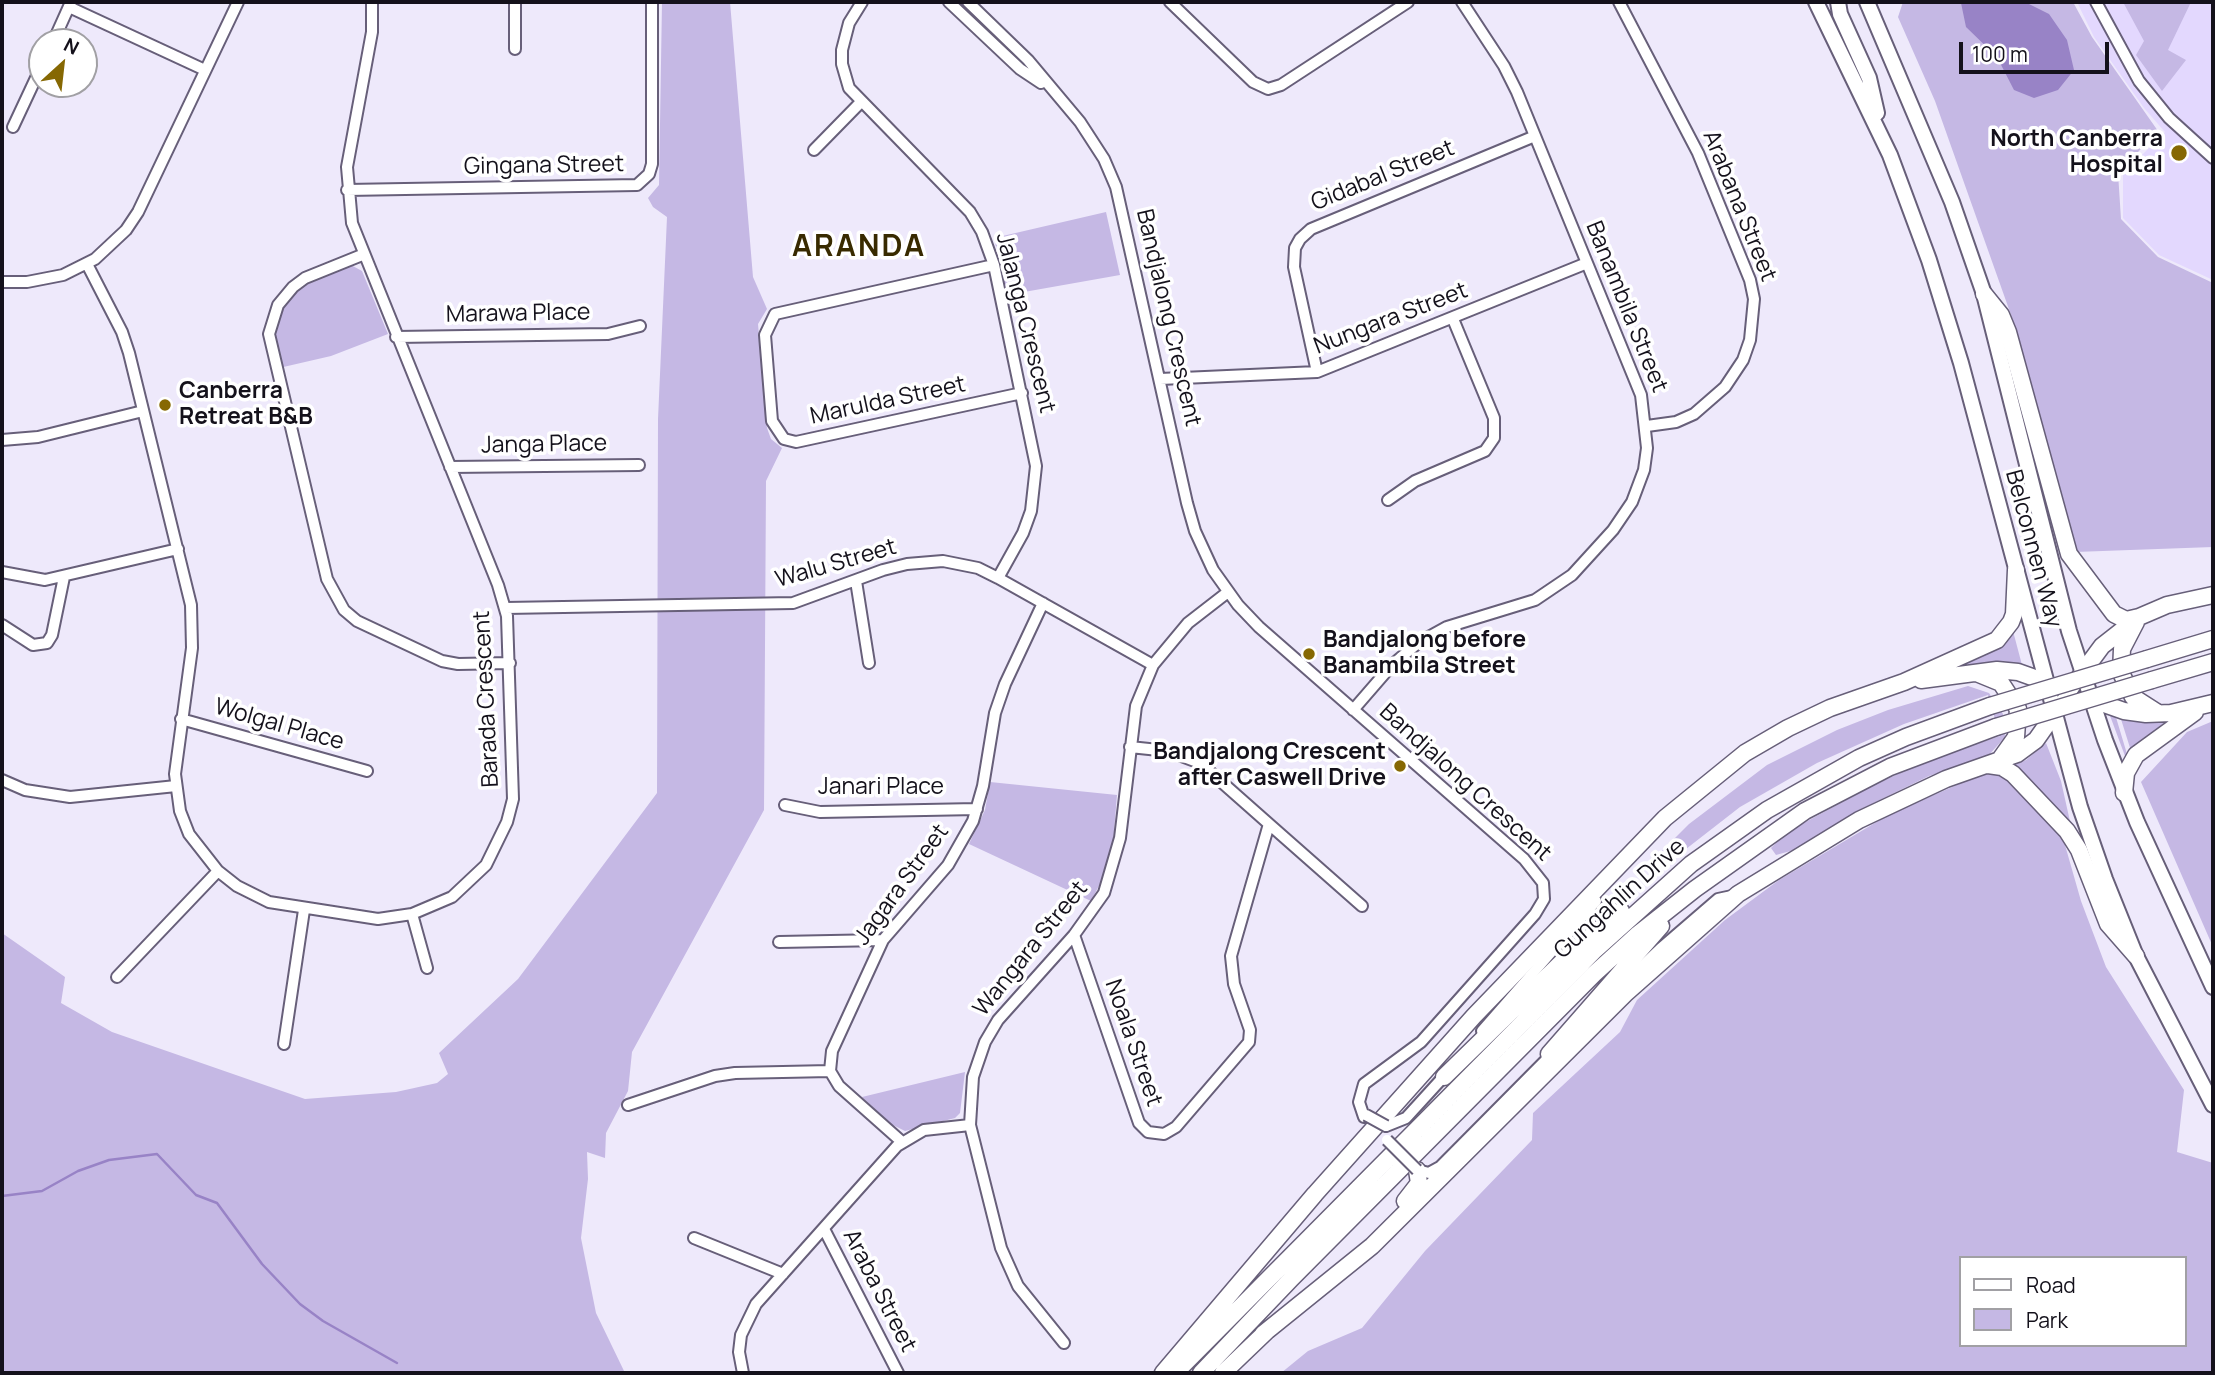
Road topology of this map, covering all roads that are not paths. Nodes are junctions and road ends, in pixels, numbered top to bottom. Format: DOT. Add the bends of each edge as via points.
graph roads {
  1 [pos="238,2"];
  2 [pos="372,2"];
  3 [pos="515,2"];
  4 [pos="652,2"];
  5 [pos="862,2"];
  6 [pos="949,2"];
  7 [pos="1170,2"];
  8 [pos="1408,2"];
  9 [pos="1462,2"];
  10 [pos="1619,2"];
  11 [pos="1816,2"];
  12 [pos="1838,2"];
  13 [pos="1867,2"];
  14 [pos="1882,2"];
  15 [pos="2096,2"];
  16 [pos="973,3"];
  17 [pos="70,5"];
  18 [pos="964,16"];
  19 [pos="1875,19"];
  20 [pos="59,28"];
  21 [pos="514,49"];
  22 [pos="205,71"];
  23 [pos="1049,89"];
  24 [pos="28,95"];
  25 [pos="860,103"];
  26 [pos="13,127"];
  27 [pos="1881,135"];
  28 [pos="1535,136"];
  29 [pos="814,150"];
  30 [pos="2213,158"];
  31 [pos="347,190"];
  32 [pos="362,254"];
  33 [pos="1587,263"];
  34 [pos="86,264"];
  35 [pos="994,265"];
  36 [pos="2,282"];
  37 [pos="1983,294"];
  38 [pos="1453,318"];
  39 [pos="640,326"];
  40 [pos="396,337"];
  41 [pos="1317,372"];
  42 [pos="1160,379"];
  43 [pos="1022,393"];
  44 [pos="143,411"];
  45 [pos="1647,426"];
  46 [pos="2,440"];
  47 [pos="639,465"];
  48 [pos="450,467"];
  49 [pos="1388,500"];
  50 [pos="178,549"];
  51 [pos="2016,570"];
  52 [pos="2,572"];
  53 [pos="64,577"];
  54 [pos="999,578"];
  55 [pos="856,581"];
  56 [pos="1228,592"];
  57 [pos="2213,595"];
  58 [pos="1043,603"];
  59 [pos="506,608"];
  60 [pos="2139,617"];
  61 [pos="2,625"];
  62 [pos="2213,639"];
  63 [pos="2213,662"];
  64 [pos="510,663"];
  65 [pos="869,663"];
  66 [pos="1153,665"];
  67 [pos="2082,673"];
  68 [pos="1962,674"];
  69 [pos="1904,682"];
  70 [pos="2046,682"];
  71 [pos="2070,691"];
  72 [pos="2090,699"];
  73 [pos="2208,705"];
  74 [pos="1353,710"];
  75 [pos="2055,713"];
  76 [pos="2160,714"];
  77 [pos="181,719"];
  78 [pos="1130,747"];
  79 [pos="1992,764"];
  80 [pos="367,771"];
  81 [pos="2,780"];
  82 [pos="176,786"];
  83 [pos="2124,793"];
  84 [pos="785,805"];
  85 [pos="977,809"];
  86 [pos="1665,818"];
  87 [pos="1269,824"];
  88 [pos="1728,835"];
  89 [pos="218,872"];
  90 [pos="1695,889"];
  91 [pos="1738,894"];
  92 [pos="1362,906"];
  93 [pos="304,910"];
  94 [pos="412,914"];
  95 [pos="1074,936"];
  96 [pos="883,940"];
  97 [pos="779,942"];
  98 [pos="2136,956"];
  99 [pos="427,968"];
  100 [pos="117,977"];
  101 [pos="2213,987"];
  102 [pos="284,1044"];
  103 [pos="830,1071"];
  104 [pos="1444,1077"];
  105 [pos="1524,1082"];
  106 [pos="628,1105"];
  107 [pos="2213,1105"];
  108 [pos="970,1125"];
  109 [pos="1384,1133"];
  110 [pos="902,1142"];
  111 [pos="1417,1170"];
  112 [pos="824,1228"];
  113 [pos="694,1238"];
  114 [pos="783,1274"];
  115 [pos="1263,1334"];
  116 [pos="1064,1343"];
  117 [pos="743,1373"];
  118 [pos="898,1373"];
  119 [pos="1163,1373"];
  120 [pos="1175,1373"];
  121 [pos="1201,1373"];
  122 [pos="1223,1373"];
  1 -- 22 [label="street"];
  2 -- 31 [label="street, Barada Crescent" via="372,33 349,143"];
  3 -- 21 [label="street"];
  4 -- 31 [label="street, Gingana Street" via="652,164 638,185"];
  5 -- 25 [label="street, Jalanga Crescent" via="849,23 842,50 844,77"];
  6 -- 18 [label="street, Bandjalong Crescent"];
  7 -- 8 [label="street" via="1253,82 1268,89 1282,85"];
  9 -- 28 [label="street, Banambila Street" via="1504,65"];
  10 -- 45 [label="street, Arabana Street" via="1698,153 1754,299 1750,340 1726,387 1694,414"];
  11 -- 27 [label="main road, Belconnen Way"];
  12 -- 27 [label="main road" via="1869,78"];
  13 -- 19 [label="main road, Belconnen Way"];
  14 -- 19 [label="main road"];
  15 -- 30 [label="street" via="2139,81 2169,118"];
  16 -- 18 [label="street"];
  16 -- 23 [label="street, Bandjalong Crescent"];
  17 -- 20 [label="street"];
  17 -- 22 [label="street"];
  18 -- 23 [label="street, Bandjalong Crescent" via="1020,69"];
  19 -- 37 [label="main road, Belconnen Way" via="1952,202"];
  22 -- 34 [label="street" via="138,212 111,246"];
  23 -- 42 [label="street, Bandjalong Crescent" via="1080,122 1116,187"];
  24 -- 26 [label="street"];
  25 -- 29 [label="street"];
  25 -- 35 [label="street, Jalanga Crescent" via="970,212"];
  27 -- 51 [label="main road, Belconnen Way" via="1929,260 1961,363"];
  28 -- 33 [label="street, Banambila Street"];
  28 -- 41 [label="street, Gidabal Street" via="1311,229 1300,239 1294,267"];
  31 -- 32 [label="street, Barada Crescent"];
  32 -- 40 [label="street, Barada Crescent"];
  32 -- 64 [label="street" via="293,287 278,305 269,334 327,579 344,610 357,621 442,661"];
  33 -- 38 [label="street, Nungara Street"];
  33 -- 45 [label="street, Banambila Street" via="1641,395"];
  34 -- 36 [label="street" via="51,278"];
  34 -- 44 [label="street, Barada Crescent" via="122,332"];
  35 -- 43 [label="street, Jalanga Crescent"];
  35 -- 43 [label="street, Marulda Street" via="775,314 765,335 772,421 783,439 796,442"];
  37 -- 60 [label="highway" via="2008,332 2069,554 2115,614 2126,620"];
  37 -- 67 [label="main road, Belconnen Way"];
  38 -- 41 [label="street, Nungara Street"];
  38 -- 49 [label="street" via="1494,418 1494,438 1485,451 1415,481"];
  39 -- 40 [label="street, Marawa Place" via="608,334"];
  40 -- 48 [label="street, Barada Crescent"];
  41 -- 42 [label="street, Nungara Street"];
  42 -- 56 [label="street, Bandjalong Crescent" via="1195,531"];
  43 -- 54 [label="street, Jalanga Crescent" via="1036,489 1023,533"];
  44 -- 46 [label="street" via="38,437"];
  44 -- 50 [label="street, Barada Crescent"];
  45 -- 74 [label="street, Banambila Street" via="1644,470 1632,502 1572,575 1535,600 1447,628 1418,643"];
  47 -- 48 [label="street, Janga Place"];
  48 -- 59 [label="street, Barada Crescent"];
  50 -- 53 [label="street"];
  50 -- 77 [label="street, Barada Crescent" via="193,626"];
  51 -- 69 [label="highway" via="2015,609 1999,637"];
  51 -- 70 [label="main road, Belconnen Way"];
  52 -- 53 [label="street" via="36,579"];
  53 -- 61 [label="street" via="47,643 33,645"];
  54 -- 55 [label="street, Walu Street" via="966,565 931,561"];
  54 -- 58 [label="street, Walu Street"];
  55 -- 59 [label="street, Walu Street" via="805,600 769,605"];
  55 -- 65 [label="street"];
  56 -- 66 [label="street, Wangara Street" via="1188,623"];
  56 -- 74 [label="street, Bandjalong Crescent" via="1259,627"];
  57 -- 60 [label="highway" via="2167,605"];
  58 -- 66 [label="street, Walu Street"];
  58 -- 85 [label="street, Jagara Street" via="995,713"];
  59 -- 64 [label="street, Barada Crescent"];
  60 -- 67 [label="highway" via="2102,646"];
  60 -- 76 [label="highway" via="2122,649 2121,673 2133,697"];
  62 -- 88 [label="highway, Gungahlin Drive, bridge" via="1990,706 1906,737 1811,784"];
  63 -- 90 [label="highway, Gungahlin Drive, bridge" via="1996,727 1890,766 1782,825"];
  64 -- 94 [label="street, Barada Crescent" via="514,776 507,822 492,854 470,882 452,897"];
  66 -- 78 [label="street, Wangara Street" via="1136,706"];
  67 -- 71 [label="main road"];
  67 -- 72 [label="main road, Belconnen Way"];
  68 -- 69 [label="highway"];
  68 -- 70 [label="highway" via="2011,671"];
  68 -- 79 [label="highway" via="1997,680 2017,706 2016,737"];
  69 -- 86 [label="highway" via="1788,728 1745,753"];
  70 -- 71 [label="main road"];
  70 -- 75 [label="main road, Belconnen Way"];
  71 -- 72 [label="main road"];
  71 -- 75 [label="main road"];
  72 -- 76 [label="highway" via="2124,711"];
  72 -- 83 [label="main road, Belconnen Way"];
  73 -- 76 [label="highway"];
  73 -- 83 [label="highway" via="2136,755 2128,766"];
  74 -- 109 [label="street, Bandjalong Crescent, bridge" via="1536,870 1544,891 1535,914 1421,1042 1364,1084 1359,1098 1364,1115"];
  75 -- 79 [label="highway" via="2031,744"];
  75 -- 98 [label="main road, Belconnen Way" via="2080,807"];
  77 -- 80 [label="street, Wolgal Place"];
  77 -- 82 [label="street, Barada Crescent"];
  78 -- 87 [label="street" via="1168,751 1199,763"];
  78 -- 95 [label="street, Wangara Street" via="1116,860 1104,893"];
  79 -- 91 [label="highway" via="1946,779 1859,820"];
  79 -- 98 [label="highway" via="2009,771 2067,831 2108,924"];
  81 -- 82 [label="street" via="25,790 70,797"];
  82 -- 89 [label="street, Barada Crescent" via="189,834"];
  83 -- 101 [label="main road, Belconnen Way"];
  84 -- 85 [label="street, Janari Place" via="820,812"];
  85 -- 96 [label="street, Jagara Street" via="948,865"];
  86 -- 104 [label="street"];
  86 -- 119 [label="highway" via="1474,1016"];
  87 -- 92 [label="street"];
  87 -- 95 [label="street, Noala Street" via="1231,956 1249,1042 1176,1127 1164,1134 1148,1132 1139,1123"];
  88 -- 104 [label="highway" via="1693,853 1592,934"];
  88 -- 120 [label="highway, Gungahlin Drive" via="1594,951"];
  89 -- 93 [label="street, Barada Crescent" via="258,898"];
  89 -- 100 [label="street"];
  90 -- 105 [label="highway"];
  90 -- 121 [label="highway, Gungahlin Drive" via="1594,974"];
  91 -- 105 [label="street" via="1718,900 1660,949"];
  91 -- 115 [label="highway" via="1625,994 1372,1246"];
  93 -- 94 [label="street, Barada Crescent" via="366,919"];
  93 -- 102 [label="street"];
  94 -- 99 [label="street"];
  95 -- 108 [label="street, Wangara Street" via="1013,1001 985,1042 973,1077"];
  96 -- 97 [label="street"];
  96 -- 103 [label="street, Jagara Street" via="832,1051"];
  98 -- 107 [label="main road, Belconnen Way"];
  103 -- 106 [label="street" via="735,1073"];
  103 -- 110 [label="street" via="839,1086"];
  104 -- 109 [label="street" via="1406,1118"];
  105 -- 111 [label="street" via="1438,1169"];
  108 -- 110 [label="street, Araba Street" via="924,1130"];
  108 -- 116 [label="street, Wangara Street" via="1011,1274 1032,1308"];
  109 -- 111 [label="street, Bandjalong Crescent, bridge"];
  110 -- 112 [label="street, Araba Street"];
  111 -- 115 [label="highway" via="1416,1188 1368,1241"];
  112 -- 114 [label="street, Araba Street"];
  112 -- 118 [label="street, Araba Street"];
  113 -- 114 [label="street"];
  114 -- 117 [label="street, Araba Street" via="747,1319 739,1352"];
  115 -- 122 [label="highway"];
}
